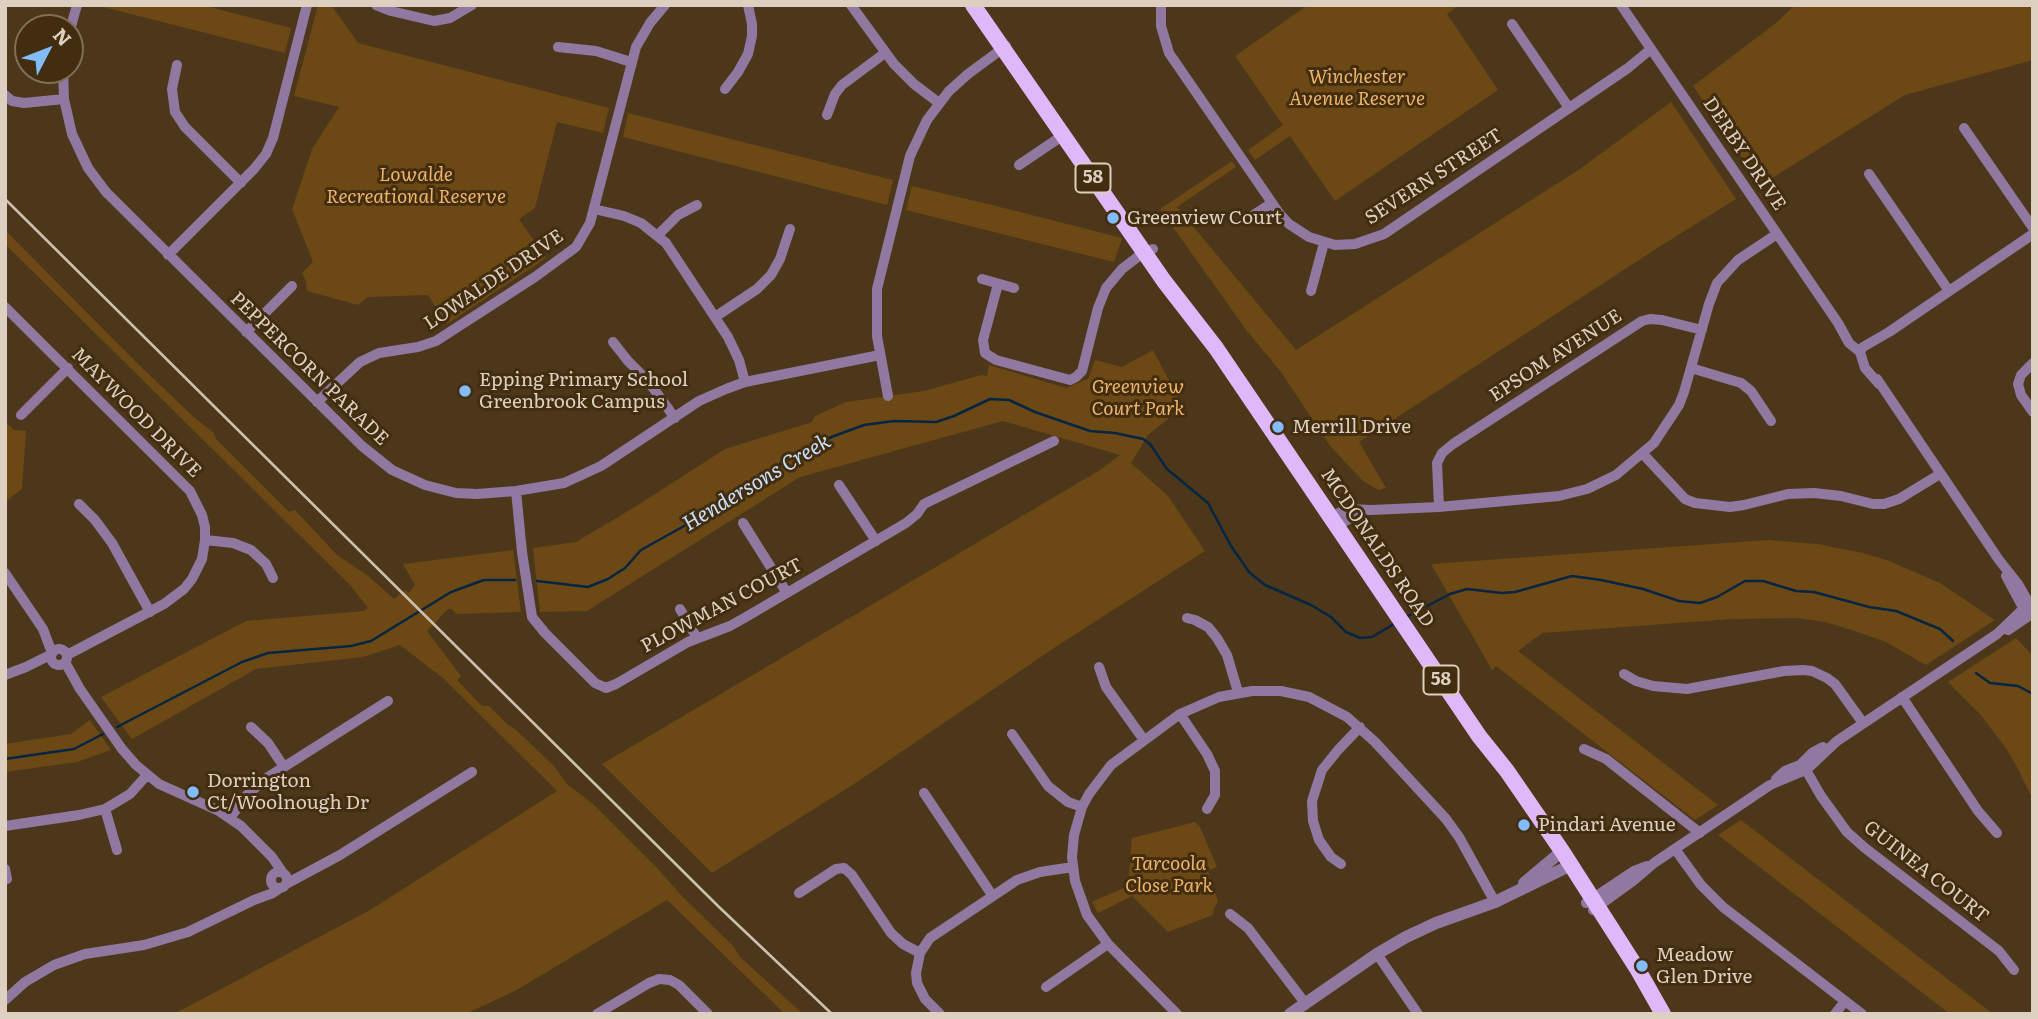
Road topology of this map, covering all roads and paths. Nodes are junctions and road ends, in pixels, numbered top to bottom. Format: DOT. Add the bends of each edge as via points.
graph roads {
  1 [pos="307,5"];
  2 [pos="376,5"];
  3 [pos="472,5"];
  4 [pos="665,5"];
  5 [pos="748,5"];
  6 [pos="851,5"];
  7 [pos="973,5"];
  8 [pos="983,5"];
  9 [pos="1161,5"];
  10 [pos="1621,5"];
  11 [pos="1512,24"];
  12 [pos="1006,46"];
  13 [pos="558,47"];
  14 [pos="1653,51"];
  15 [pos="885,53"];
  16 [pos="631,62"];
  17 [pos="177,65"];
  18 [pos="63,84"];
  19 [pos="725,89"];
  20 [pos="5,95"];
  21 [pos="64,99"];
  22 [pos="939,103"];
  23 [pos="1569,108"];
  24 [pos="827,115"];
  25 [pos="1964,128"];
  26 [pos="1066,133"];
  27 [pos="1019,164"];
  28 [pos="1869,174"];
  29 [pos="241,183"];
  30 [pos="1272,203"];
  31 [pos="697,205"];
  32 [pos="594,209"];
  33 [pos="1246,220"];
  34 [pos="2033,228"];
  35 [pos="790,229"];
  36 [pos="1777,234"];
  37 [pos="2033,234"];
  38 [pos="658,235"];
  39 [pos="1324,243"];
  40 [pos="1148,252"];
  41 [pos="169,256"];
  42 [pos="982,279"];
  43 [pos="998,284"];
  44 [pos="292,286"];
  45 [pos="1014,288"];
  46 [pos="1311,290"];
  47 [pos="1949,291"];
  48 [pos="5,307"];
  49 [pos="715,317"];
  50 [pos="1702,330"];
  51 [pos="246,332"];
  52 [pos="613,342"];
  53 [pos="1862,350"];
  54 [pos="880,355"];
  55 [pos="2033,363"];
  56 [pos="68,368"];
  57 [pos="1691,368"];
  58 [pos="745,382"];
  59 [pos="888,396"];
  60 [pos="317,402"];
  61 [pos="2033,412"];
  62 [pos="21,415"];
  63 [pos="675,418"];
  64 [pos="1771,421"];
  65 [pos="1054,441"];
  66 [pos="1428,451"];
  67 [pos="1643,454"];
  68 [pos="1439,457"];
  69 [pos="1939,471"];
  70 [pos="839,485"];
  71 [pos="516,491"];
  72 [pos="79,504"];
  73 [pos="1439,507"];
  74 [pos="1334,522"];
  75 [pos="743,523"];
  76 [pos="205,540"];
  77 [pos="876,541"];
  78 [pos="5,573"];
  79 [pos="273,578"];
  80 [pos="787,593"];
  81 [pos="680,609"];
  82 [pos="2030,609"];
  83 [pos="150,611"];
  84 [pos="1187,618"];
  85 [pos="696,638"];
  86 [pos="59,657"];
  87 [pos="1099,667"];
  88 [pos="1624,674"];
  89 [pos="5,675"];
  90 [pos="1238,692"];
  91 [pos="1902,697"];
  92 [pos="388,701"];
  93 [pos="1180,714"];
  94 [pos="1863,723"];
  95 [pos="251,727"];
  96 [pos="1360,727"];
  97 [pos="1012,734"];
  98 [pos="1144,740"];
  99 [pos="1584,749"];
  100 [pos="284,767"];
  101 [pos="1803,770"];
  102 [pos="472,772"];
  103 [pos="147,775"];
  104 [pos="923,793"];
  105 [pos="1082,807"];
  106 [pos="105,809"];
  107 [pos="1207,809"];
  108 [pos="230,818"];
  109 [pos="5,826"];
  110 [pos="1700,833"];
  111 [pos="1997,833"];
  112 [pos="1675,849"];
  113 [pos="117,850"];
  114 [pos="1563,861"];
  115 [pos="1341,864"];
  116 [pos="1073,867"];
  117 [pos="280,879"];
  118 [pos="800,893"];
  119 [pos="992,895"];
  120 [pos="1495,902"];
  121 [pos="1592,905"];
  122 [pos="1230,914"];
  123 [pos="1108,944"];
  124 [pos="920,953"];
  125 [pos="1377,954"];
  126 [pos="2014,970"];
  127 [pos="1046,987"];
  128 [pos="5,1000"];
  129 [pos="1844,1001"];
  130 [pos="1305,1003"];
  131 [pos="597,1014"];
  132 [pos="708,1014"];
  133 [pos="940,1014"];
  134 [pos="1177,1014"];
  135 [pos="1290,1014"];
  136 [pos="1418,1014"];
  137 [pos="1663,1014"];
  138 [pos="1835,1014"];
  139 [pos="1861,1014"];
  1 -- 29 [label="street" via="273,138"];
  2 -- 3 [label="street" via="434,21"];
  4 -- 16 [label="street, LOWALDE DRIVE" via="643,34"];
  5 -- 19 [label="street" via="752,24 748,54"];
  6 -- 15 [label="street"];
  7 -- 12 [label="main road, MCDONALDS ROAD / 58"];
  8 -- 12 [label="main road, MCDONALDS ROAD / 58"];
  9 -- 30 [label="street, SEVERN STREET" via="1161,26 1170,53"];
  10 -- 14 [label="street, DERBY DRIVE"];
  11 -- 23 [label="street"];
  12 -- 22 [label="street"];
  12 -- 26 [label="main road, MCDONALDS ROAD / 58"];
  13 -- 16 [label="street" via="596,51"];
  14 -- 23 [label="street, SEVERN STREET"];
  14 -- 36 [label="street, DERBY DRIVE"];
  15 -- 22 [label="street"];
  15 -- 24 [label="street" via="842,85"];
  16 -- 32 [label="street, LOWALDE DRIVE"];
  17 -- 29 [label="street" via="171,98 175,112"];
  18 -- 21 [label="street, PEPPERCORN PARADE"];
  20 -- 21 [label="street" via="24,103"];
  21 -- 41 [label="street, PEPPERCORN PARADE" via="72,134 88,168"];
  22 -- 54 [label="street" via="920,130 910,156 880,274 876,322"];
  23 -- 39 [label="street, SEVERN STREET" via="1384,234 1355,244"];
  25 -- 34 [label="street"];
  26 -- 27 [label="street"];
  26 -- 40 [label="main road, MCDONALDS ROAD / 58"];
  28 -- 47 [label="street"];
  29 -- 41 [label="street"];
  30 -- 33 [label="street"];
  30 -- 39 [label="street, SEVERN STREET" via="1296,229"];
  31 -- 38 [label="street" via="678,215"];
  32 -- 38 [label="street" via="632,219"];
  32 -- 60 [label="street, LOWALDE DRIVE" via="582,240 570,253 436,341 379,353 360,362"];
  35 -- 49 [label="street" via="771,275"];
  36 -- 50 [label="street" via="1723,275"];
  36 -- 53 [label="street, DERBY DRIVE"];
  37 -- 47 [label="street"];
  38 -- 49 [label="street"];
  39 -- 46 [label="street"];
  40 -- 43 [label="street" via="1122,269 1102,296 1082,371 1070,380 985,353 983,340"];
  40 -- 74 [label="main road, MCDONALDS ROAD / 58"];
  41 -- 51 [label="street, PEPPERCORN PARADE"];
  42 -- 43 [label="street"];
  43 -- 45 [label="street"];
  44 -- 51 [label="street"];
  47 -- 53 [label="street"];
  48 -- 56 [label="street, MAYWOOD DRIVE"];
  49 -- 58 [label="street" via="734,347"];
  50 -- 57 [label="street"];
  50 -- 68 [label="street, EPSOM AVENUE" via="1662,320 1642,321"];
  51 -- 60 [label="street, PEPPERCORN PARADE"];
  52 -- 63 [label="street"];
  53 -- 69 [label="street, DERBY DRIVE" via="1879,384"];
  54 -- 58 [label="street, PEPPERCORN PARADE"];
  54 -- 59 [label="street"];
  55 -- 61 [label="street" via="2018,384"];
  56 -- 62 [label="street"];
  56 -- 76 [label="street, MAYWOOD DRIVE" via="190,491 202,514"];
  57 -- 64 [label="street" via="1741,383"];
  57 -- 67 [label="street" via="1679,405"];
  58 -- 63 [label="street, PEPPERCORN PARADE" via="713,394"];
  60 -- 71 [label="street, PEPPERCORN PARADE" via="373,456 408,478 456,493"];
  63 -- 71 [label="street, PEPPERCORN PARADE" via="589,473 556,485"];
  65 -- 77 [label="street, PLOWMAN COURT" via="924,504 912,519"];
  66 -- 68 [label="street"];
  67 -- 69 [label="street" via="1685,499 1701,504 1737,506 1814,493 1878,504 1899,499"];
  67 -- 73 [label="street" via="1616,475 1574,493"];
  68 -- 73 [label="street"];
  69 -- 82 [label="street, DERBY DRIVE"];
  70 -- 77 [label="street"];
  71 -- 85 [label="street, PLOWMAN COURT" via="532,617 595,683 613,686"];
  72 -- 83 [label="street" via="112,543"];
  73 -- 74 [label="street" via="1347,509"];
  74 -- 114 [label="main road, MCDONALDS ROAD / 58" via="1507,771"];
  75 -- 80 [label="street"];
  76 -- 79 [label="street" via="251,550"];
  76 -- 83 [label="street, MAYWOOD DRIVE" via="192,579 173,598"];
  77 -- 80 [label="street, PLOWMAN COURT"];
  78 -- 86 [label="street"];
  80 -- 85 [label="street, PLOWMAN COURT" via="730,626"];
  81 -- 85 [label="street"];
  82 -- 91 [label="street" via="2014,627"];
  83 -- 86 [label="street, MAYWOOD DRIVE"];
  84 -- 90 [label="street" via="1208,627 1217,638"];
  86 -- 89 [label="street"];
  86 -- 103 [label="street" via="128,757"];
  87 -- 98 [label="street" via="1106,687"];
  88 -- 94 [label="street" via="1664,688 1687,689 1784,671 1812,671 1835,684"];
  90 -- 93 [label="street"];
  90 -- 96 [label="street" via="1282,691 1309,697"];
  91 -- 94 [label="street"];
  91 -- 111 [label="street"];
  92 -- 100 [label="street"];
  93 -- 98 [label="street"];
  93 -- 107 [label="street" via="1215,771 1215,794"];
  94 -- 101 [label="street" via="1817,750"];
  95 -- 100 [label="street"];
  96 -- 115 [label="street" via="1322,770 1312,801 1319,840"];
  96 -- 120 [label="street" via="1446,819"];
  97 -- 105 [label="street" via="1048,786"];
  98 -- 105 [label="street" via="1102,774"];
  99 -- 110 [label="street" via="1606,759"];
  100 -- 108 [label="street" via="256,786"];
  101 -- 110 [label="street" via="1785,771"];
  101 -- 126 [label="street, GUINEA COURT" via="1855,839 1999,951"];
  102 -- 117 [label="street" via="340,855 304,875"];
  103 -- 106 [label="street" via="130,794"];
  103 -- 108 [label="street"];
  104 -- 119 [label="street"];
  105 -- 116 [label="street" via="1074,835"];
  106 -- 109 [label="street"];
  106 -- 113 [label="street"];
  108 -- 117 [label="street" via="262,847"];
  110 -- 112 [label="street"];
  112 -- 121 [label="street" via="1634,871"];
  112 -- 129 [label="street" via="1723,907"];
  114 -- 120 [label="street"];
  114 -- 121 [label="main road, MCDONALDS ROAD / 58"];
  116 -- 119 [label="street" via="1027,876"];
  116 -- 123 [label="street" via="1087,915"];
  117 -- 128 [label="street" via="254,900 209,924 164,941 62,962 25,982"];
  118 -- 124 [label="street" via="835,869 844,868 891,933"];
  119 -- 124 [label="street" via="937,932"];
  120 -- 125 [label="street" via="1436,923"];
  121 -- 137 [label="main road, MCDONALDS ROAD / 58"];
  122 -- 130 [label="street" via="1243,922"];
  123 -- 127 [label="street"];
  123 -- 134 [label="street"];
  124 -- 133 [label="street" via="918,983 925,999"];
  125 -- 130 [label="street"];
  125 -- 136 [label="street"];
  129 -- 138 [label="street"];
  129 -- 139 [label="street"];
  130 -- 135 [label="street"];
  131 -- 132 [label="street" via="659,979 679,985"];
}
